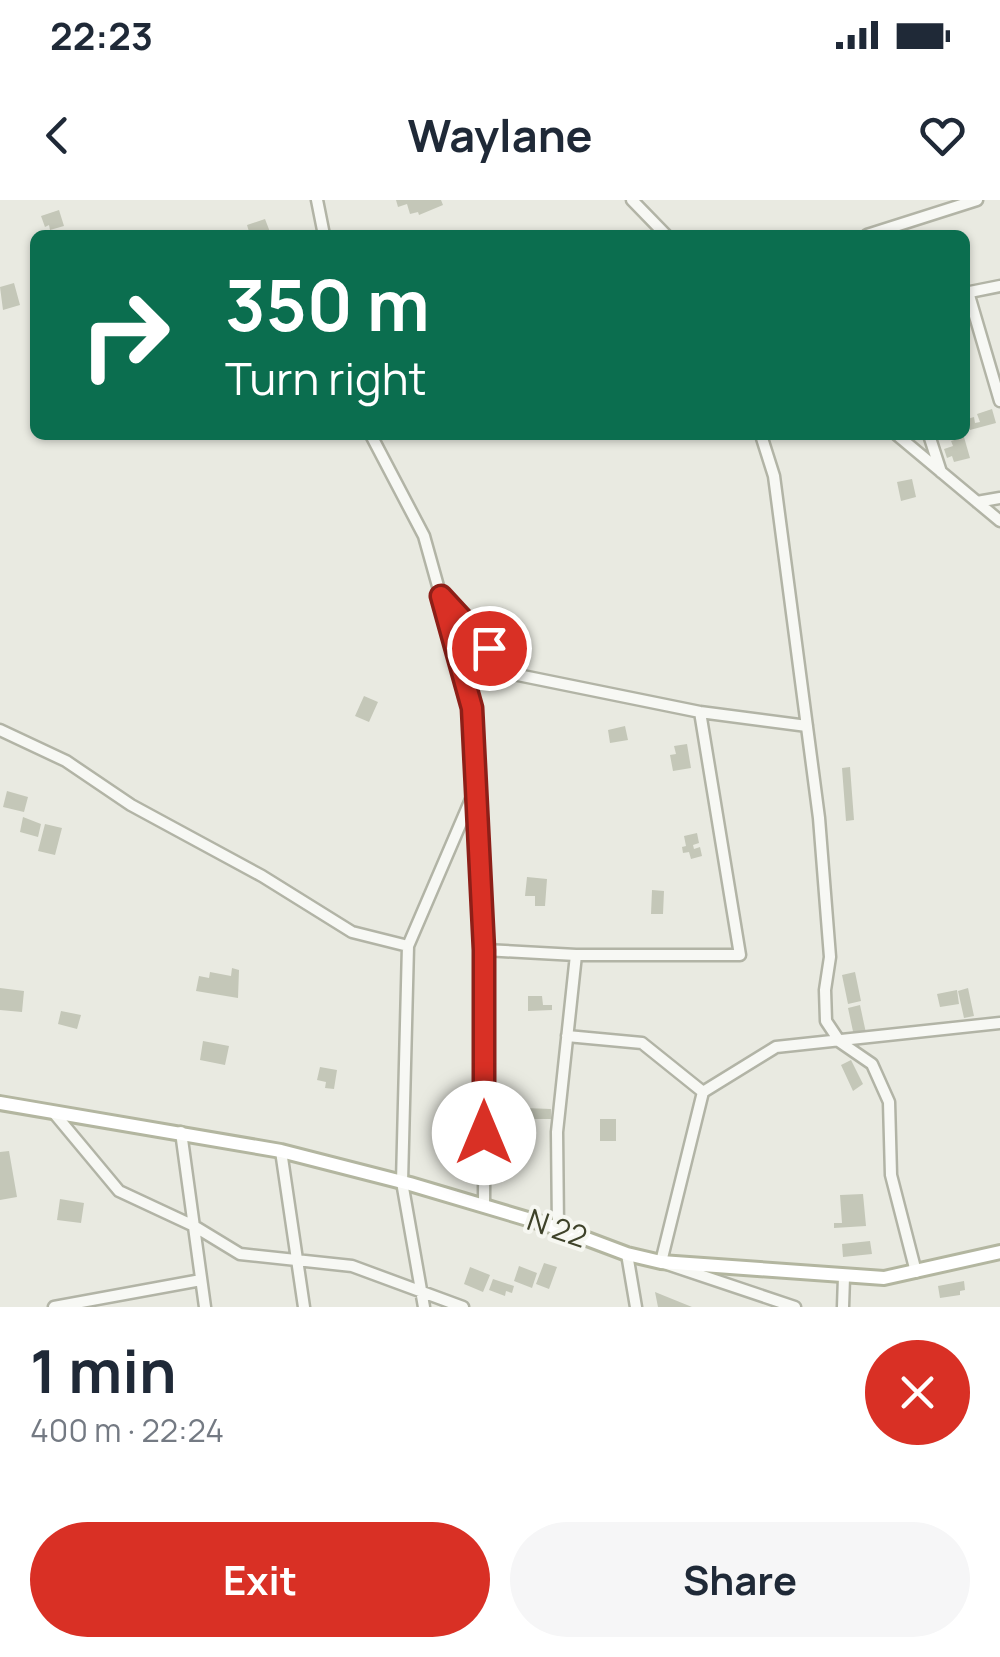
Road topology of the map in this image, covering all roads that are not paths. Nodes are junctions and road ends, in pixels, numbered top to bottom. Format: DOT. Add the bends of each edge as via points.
graph roads {
  1 [pos="317,200"];
  2 [pos="632,200"];
  3 [pos="976,200"];
  4 [pos="323,230"];
  5 [pos="661,230"];
  6 [pos="887,230"];
  7 [pos="1000,286"];
  8 [pos="970,291"];
  9 [pos="970,305"];
  10 [pos="1000,401"];
  11 [pos="374,440"];
  12 [pos="763,440"];
  13 [pos="903,440"];
  14 [pos="931,440"];
  15 [pos="942,472"];
  16 [pos="1000,498"];
  17 [pos="978,502"];
  18 [pos="1000,521"];
  19 [pos="441,596"];
  20 [pos="700,712"];
  21 [pos="807,726"];
  22 [pos="0,730"];
  23 [pos="477,784"];
  24 [pos="408,946"];
  25 [pos="484,950"];
  26 [pos="576,955"];
  27 [pos="1000,1023"];
  28 [pos="567,1036"];
  29 [pos="840,1042"];
  30 [pos="703,1092"];
  31 [pos="0,1103"];
  32 [pos="54,1113"];
  33 [pos="181,1132"];
  34 [pos="281,1152"];
  35 [pos="402,1182"];
  36 [pos="484,1206"];
  37 [pos="194,1226"];
  38 [pos="558,1228"];
  39 [pos="1000,1252"];
  40 [pos="627,1254"];
  41 [pos="297,1261"];
  42 [pos="661,1262"];
  43 [pos="916,1272"];
  44 [pos="844,1278"];
  45 [pos="201,1280"];
  46 [pos="421,1290"];
  47 [pos="54,1307"];
  48 [pos="205,1307"];
  49 [pos="304,1307"];
  50 [pos="424,1307"];
  51 [pos="463,1307"];
  52 [pos="636,1307"];
  53 [pos="795,1307"];
  54 [pos="843,1307"];
  1 -- 4 [label="street"];
  2 -- 5 [label="street"];
  3 -- 6 [label="street"];
  7 -- 8 [label="street"];
  9 -- 10 [label="street"];
  11 -- 19 [label="street" via="424,536"];
  12 -- 21 [label="street" via="774,476"];
  13 -- 15 [label="street"];
  14 -- 15 [label="street"];
  15 -- 17 [label="street"];
  16 -- 17 [label="street"];
  17 -- 18 [label="street"];
  19 -- 20 [label="street" via="513,674"];
  19 -- 23 [label="street" via="472,708"];
  20 -- 21 [label="street"];
  20 -- 26 [label="street" via="740,956"];
  21 -- 29 [label="street" via="830,957 826,1021"];
  22 -- 24 [label="street" via="66,761 352,932"];
  23 -- 24 [label="street"];
  23 -- 25 [label="street"];
  24 -- 35 [label="street"];
  25 -- 26 [label="street"];
  25 -- 36 [label="street"];
  26 -- 28 [label="street"];
  27 -- 29 [label="street"];
  28 -- 30 [label="street" via="642,1043"];
  28 -- 38 [label="street" via="557,1132"];
  29 -- 30 [label="street" via="776,1047"];
  29 -- 43 [label="street" via="872,1064 888,1102 892,1175"];
  30 -- 42 [label="street"];
  31 -- 32 [label="main road, N 22 / N 22"];
  32 -- 33 [label="main road, N 22 / N 22"];
  32 -- 37 [label="street" via="120,1191"];
  33 -- 34 [label="main road, N 22 / N 22"];
  33 -- 37 [label="street"];
  34 -- 35 [label="main road, N 22 / N 22"];
  34 -- 41 [label="street"];
  35 -- 36 [label="main road, N 22 / N 22"];
  35 -- 46 [label="street"];
  36 -- 38 [label="main road, N 22 / N 22"];
  37 -- 41 [label="street" via="240,1254"];
  37 -- 45 [label="street"];
  38 -- 40 [label="main road, N 22 / N 22"];
  39 -- 43 [label="main road, N 22 / N 22"];
  40 -- 42 [label="main road, N 22 / N 22"];
  40 -- 52 [label="street"];
  41 -- 46 [label="street" via="352,1266"];
  41 -- 49 [label="street"];
  42 -- 44 [label="main road, N 22 / N 22"];
  42 -- 53 [label="street"];
  43 -- 44 [label="main road, N 22 / N 22"];
  44 -- 54 [label="street"];
  45 -- 47 [label="street"];
  45 -- 48 [label="street"];
  46 -- 50 [label="street"];
  46 -- 51 [label="street"];
}
